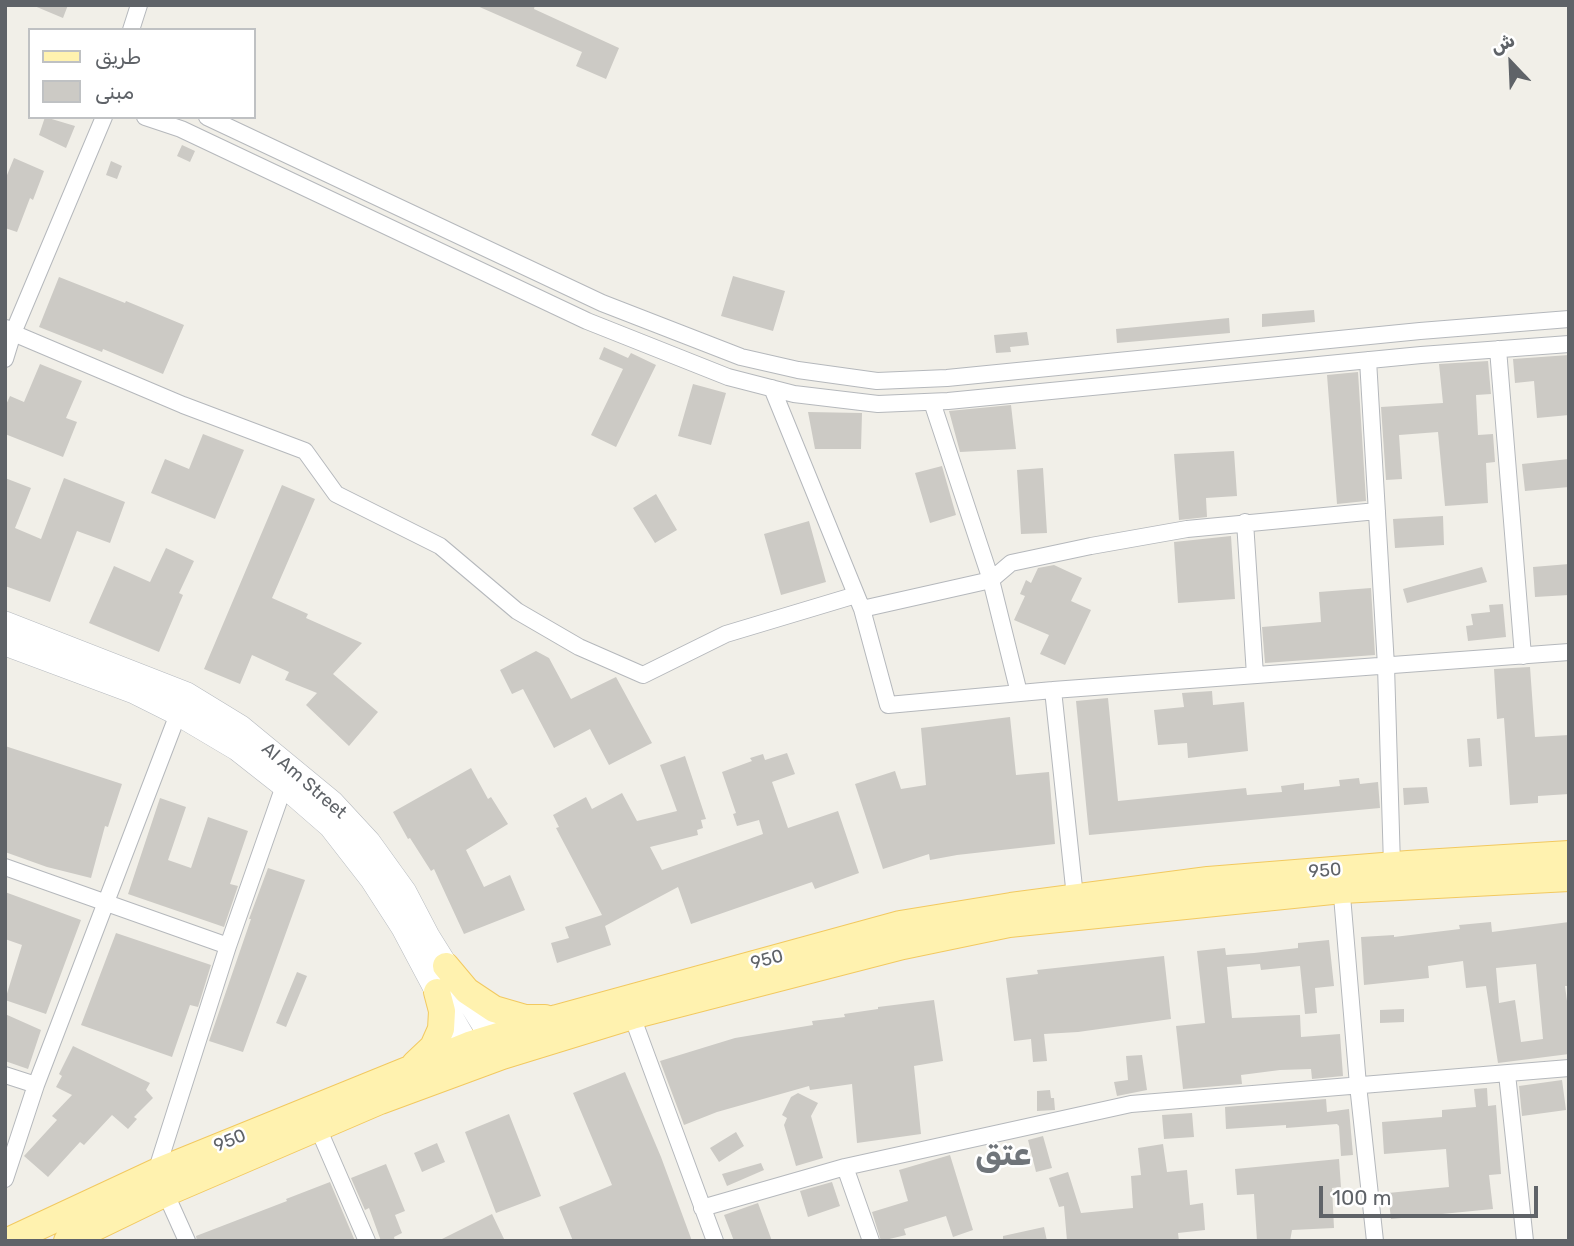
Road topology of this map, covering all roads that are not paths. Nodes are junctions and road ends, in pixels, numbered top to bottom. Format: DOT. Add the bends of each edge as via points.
graph roads {
  1 [pos="139,5"];
  2 [pos="132,28"];
  3 [pos="103,119"];
  4 [pos="151,119"];
  5 [pos="211,119"];
  6 [pos="1569,319"];
  7 [pos="9,330"];
  8 [pos="1569,344"];
  9 [pos="1498,349"];
  10 [pos="5,359"];
  11 [pos="1368,360"];
  12 [pos="772,388"];
  13 [pos="932,402"];
  14 [pos="1377,511"];
  15 [pos="1245,522"];
  16 [pos="991,580"];
  17 [pos="859,602"];
  18 [pos="5,623"];
  19 [pos="5,644"];
  20 [pos="1569,652"];
  21 [pos="1523,656"];
  22 [pos="1386,666"];
  23 [pos="1255,676"];
  24 [pos="1053,690"];
  25 [pos="1019,693"];
  26 [pos="178,714"];
  27 [pos="285,786"];
  28 [pos="1569,854"];
  29 [pos="1392,865"];
  30 [pos="5,867"];
  31 [pos="1569,878"];
  32 [pos="1341,880"];
  33 [pos="1075,897"];
  34 [pos="106,901"];
  35 [pos="228,946"];
  36 [pos="446,966"];
  37 [pos="437,992"];
  38 [pos="632,1016"];
  39 [pos="558,1018"];
  40 [pos="486,1051"];
  41 [pos="1569,1068"];
  42 [pos="404,1070"];
  43 [pos="5,1074"];
  44 [pos="1507,1074"];
  45 [pos="36,1085"];
  46 [pos="1358,1086"];
  47 [pos="318,1128"];
  48 [pos="845,1167"];
  49 [pos="5,1179"];
  50 [pos="161,1182"];
  51 [pos="702,1208"];
  52 [pos="8,1241"];
  53 [pos="67,1241"];
  54 [pos="187,1241"];
  55 [pos="367,1241"];
  56 [pos="715,1241"];
  57 [pos="871,1241"];
  58 [pos="1375,1241"];
  59 [pos="1525,1241"];
  1 -- 2 [label="street"];
  3 -- 7 [label="street"];
  4 -- 12 [label="street" via="181,129 587,321 728,377"];
  5 -- 6 [label="street" via="602,303 740,357 798,370 877,381 947,378"];
  7 -- 10 [label="street"];
  7 -- 17 [label="street" via="183,405 305,451 336,494 440,546 517,611 579,647 643,675 726,634"];
  8 -- 9 [label="street"];
  9 -- 11 [label="street"];
  9 -- 21 [label="street"];
  11 -- 13 [label="street"];
  11 -- 14 [label="street"];
  12 -- 13 [label="street" via="878,404"];
  12 -- 17 [label="street"];
  13 -- 16 [label="street"];
  14 -- 15 [label="street"];
  14 -- 22 [label="street"];
  15 -- 16 [label="street" via="1011,563"];
  15 -- 23 [label="street"];
  16 -- 17 [label="street"];
  16 -- 25 [label="street"];
  17 -- 25 [label="street" via="888,705"];
  18 -- 36 [label="main road, Al Am Street" via="187,694 241,727 332,802 369,842 405,892"];
  19 -- 26 [label="main road, Al Am Street" via="134,692"];
  20 -- 21 [label="street"];
  21 -- 22 [label="street"];
  22 -- 23 [label="street"];
  22 -- 29 [label="street"];
  23 -- 24 [label="street"];
  24 -- 25 [label="street"];
  24 -- 33 [label="street"];
  26 -- 27 [label="main road, Al Am Street" via="237,749"];
  26 -- 34 [label="street"];
  27 -- 35 [label="street"];
  27 -- 37 [label="main road, Al Am Street" via="330,826 372,880"];
  28 -- 29 [label="main road, 950 / 950"];
  29 -- 32 [label="main road, 950 / 950"];
  30 -- 34 [label="street"];
  31 -- 32 [label="main road, 950"];
  32 -- 33 [label="main road, 950 / 950" via="1208,880"];
  32 -- 38 [label="main road, 950" via="1009,924 903,946"];
  32 -- 46 [label="street"];
  33 -- 39 [label="main road, 950 / 950" via="900,924"];
  34 -- 35 [label="street"];
  34 -- 45 [label="street"];
  35 -- 50 [label="street"];
  36 -- 39 [label="main road" via="467,991 494,1009 525,1018"];
  36 -- 40 [label="main road, Al Am Street"];
  37 -- 40 [label="main road, Al Am Street"];
  37 -- 42 [label="main road" via="441,1029 421,1061"];
  38 -- 40 [label="main road, 950"];
  38 -- 51 [label="street"];
  39 -- 40 [label="main road, 950 / 950"];
  40 -- 42 [label="main road, 950 / 950"];
  40 -- 47 [label="main road, 950"];
  41 -- 44 [label="street"];
  42 -- 50 [label="main road, 950 / 950"];
  43 -- 45 [label="street"];
  44 -- 46 [label="street"];
  44 -- 59 [label="street"];
  45 -- 49 [label="street"];
  46 -- 48 [label="street" via="1130,1104"];
  46 -- 58 [label="street"];
  47 -- 50 [label="main road, 950"];
  47 -- 55 [label="street"];
  48 -- 51 [label="street"];
  48 -- 57 [label="street"];
  50 -- 52 [label="main road, 950 / 950"];
  50 -- 53 [label="main road, 950"];
  50 -- 54 [label="street"];
  51 -- 56 [label="street"];
}
